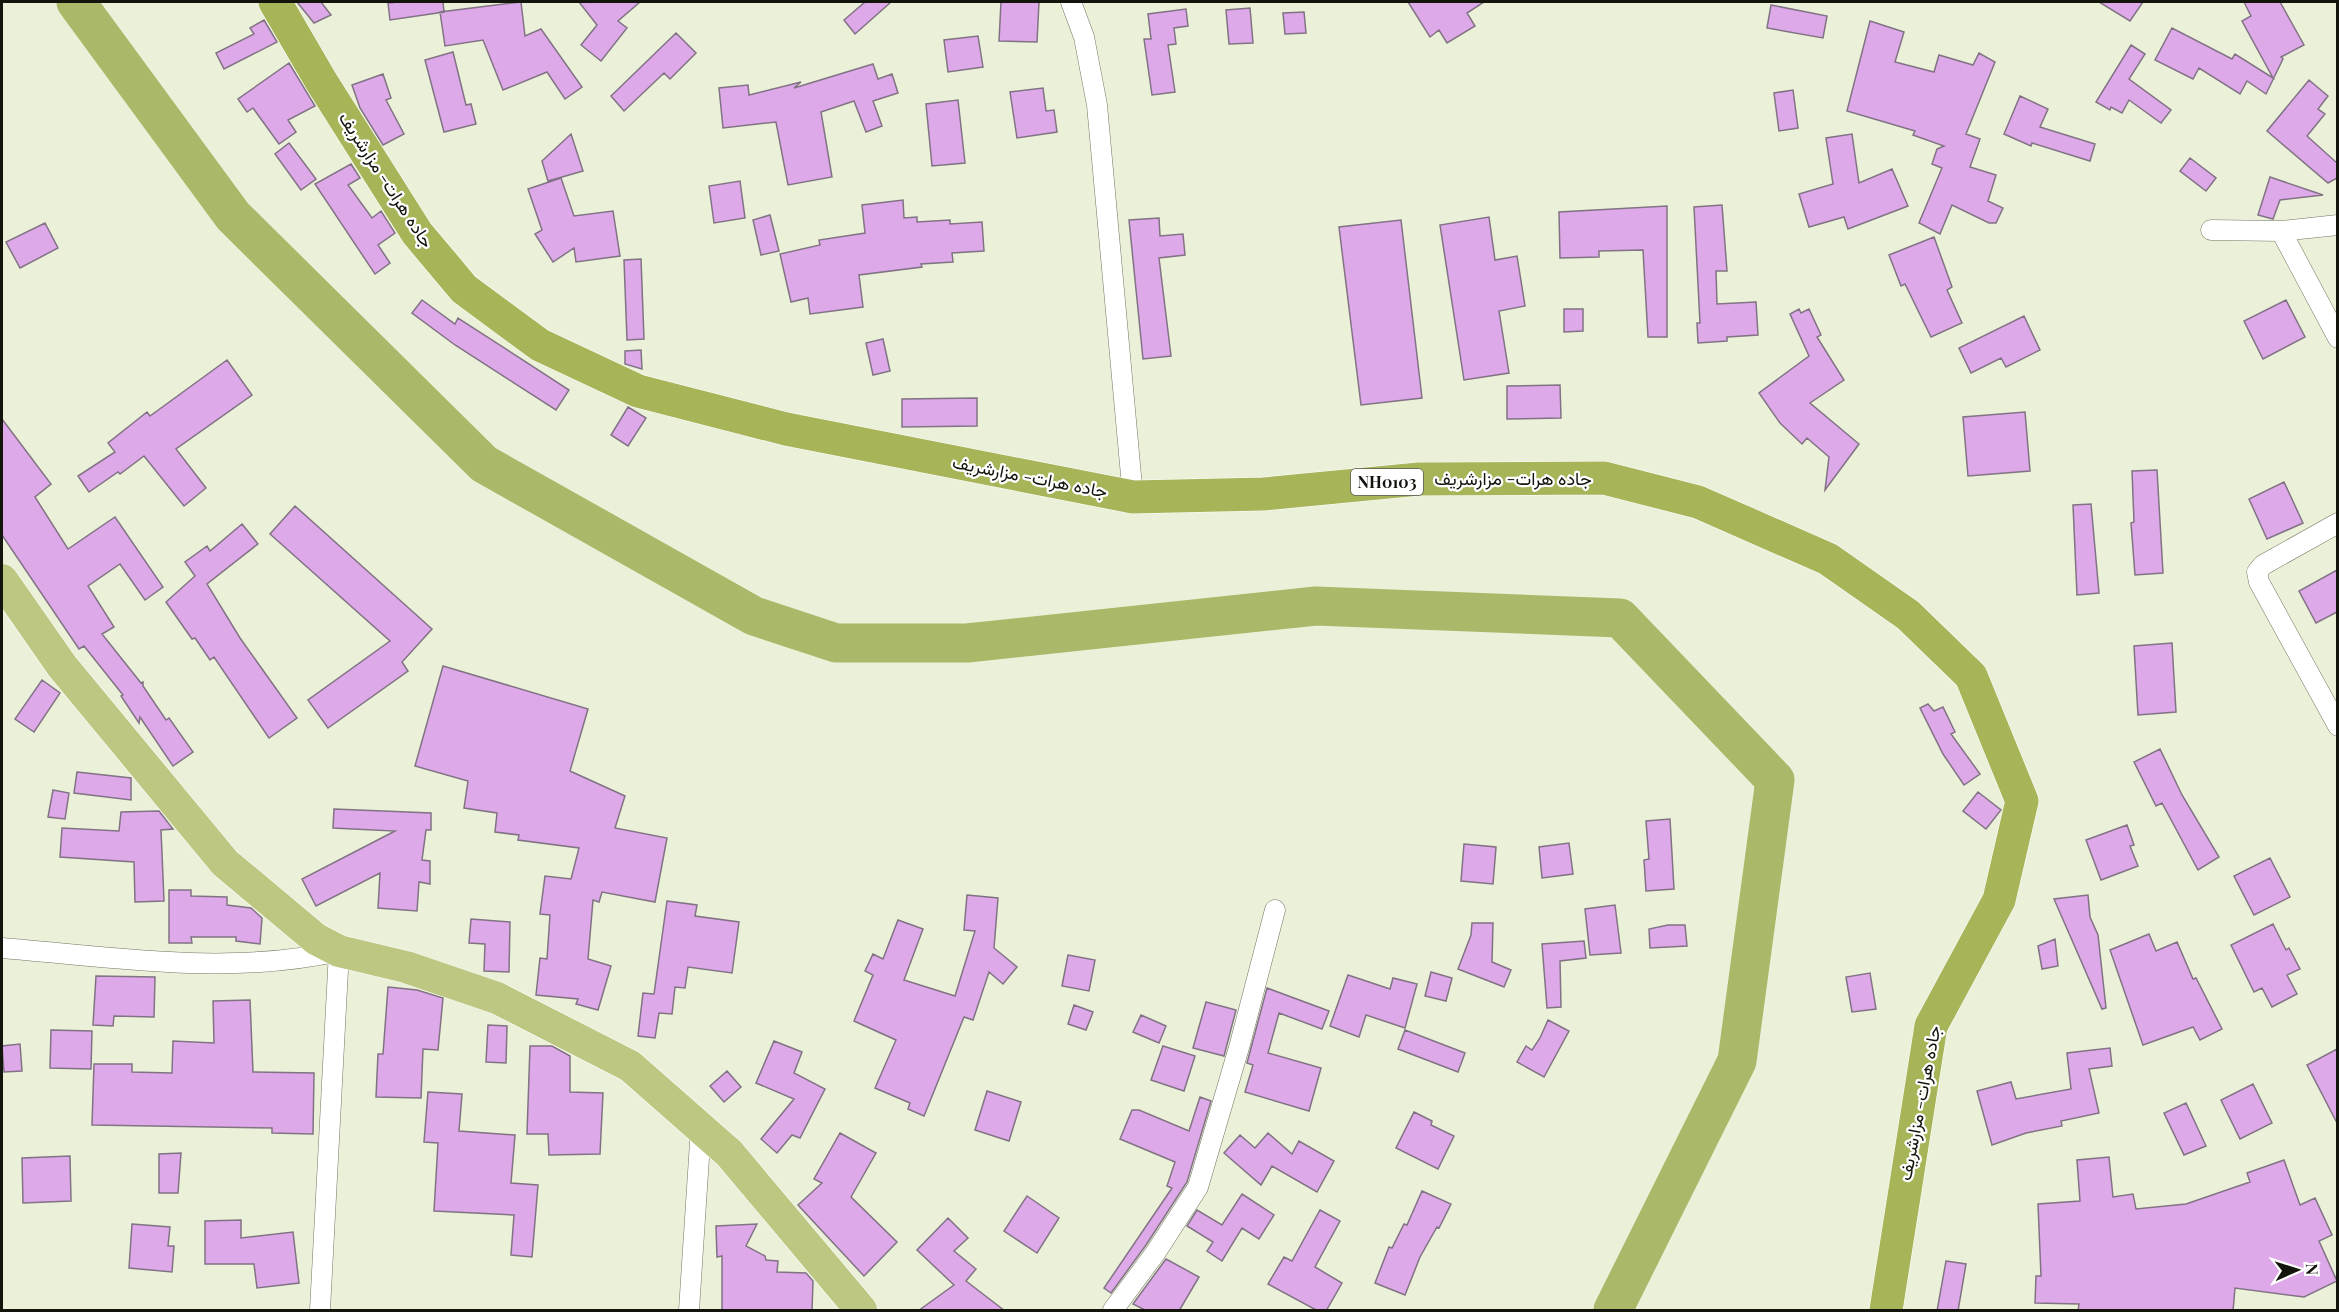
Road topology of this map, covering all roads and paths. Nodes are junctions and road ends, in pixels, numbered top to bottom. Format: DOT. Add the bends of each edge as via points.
graph roads {
  1 [pos="275,2"];
  2 [pos="1071,2"];
  3 [pos="2337,225"];
  4 [pos="2211,230"];
  5 [pos="2281,231"];
  6 [pos="2337,338"];
  7 [pos="1132,496"];
  8 [pos="2337,523"];
  9 [pos="2,580"];
  10 [pos="2337,726"];
  11 [pos="1275,910"];
  12 [pos="2,948"];
  13 [pos="339,951"];
  14 [pos="701,1127"];
  15 [pos="320,1311"];
  16 [pos="689,1311"];
  17 [pos="861,1311"];
  18 [pos="1113,1311"];
  19 [pos="1886,1311"];
  1 -- 7 [label="highway, جاده هرات- مزارشریف / NH0103" via="417,233 464,289 540,345 638,391 786,429"];
  2 -- 7 [label="street" via="1084,37 1097,105"];
  3 -- 5 [label="street"];
  4 -- 5 [label="street"];
  5 -- 6 [label="street"];
  7 -- 19 [label="highway, جاده هرات- مزارشریف / NH0103" via="1264,494 1419,479 1604,478 1698,502 1828,559 1908,615 1971,676 2022,801 1999,900 1931,1026"];
  8 -- 10 [label="street" via="2257,572"];
  9 -- 13 [label="main road" via="62,666 225,864 316,939"];
  11 -- 18 [label="street" via="1198,1187"];
  12 -- 13 [label="street" via="179,963 298,961"];
  13 -- 14 [label="main road" via="406,967 497,998 630,1066"];
  13 -- 15 [label="street"];
  14 -- 16 [label="street"];
  14 -- 17 [label="main road" via="729,1154"];
}
